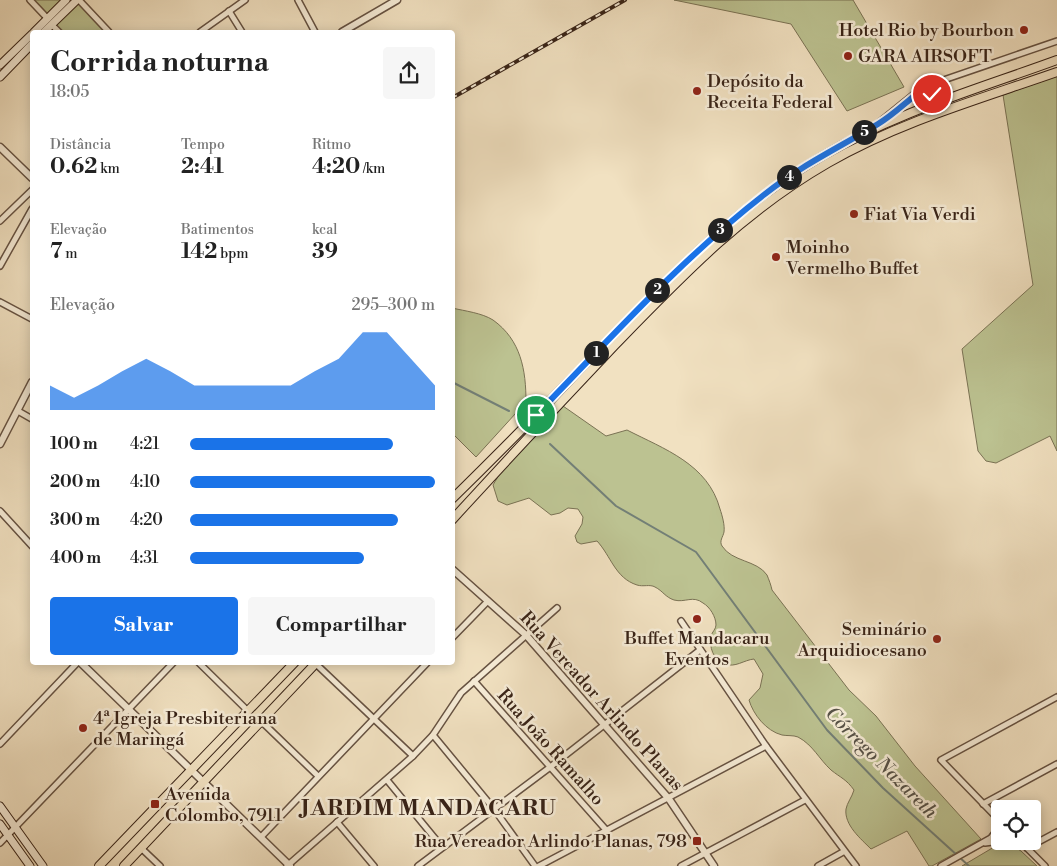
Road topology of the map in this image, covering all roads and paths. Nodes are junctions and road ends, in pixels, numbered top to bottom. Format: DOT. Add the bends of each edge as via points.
graph roads {
  1 [pos="30,0"];
  2 [pos="66,0"];
  3 [pos="78,0"];
  4 [pos="245,0"];
  5 [pos="298,0"];
  6 [pos="397,0"];
  7 [pos="230,11"];
  8 [pos="50,22"];
  9 [pos="38,30"];
  10 [pos="45,30"];
  11 [pos="57,30"];
  12 [pos="107,30"];
  13 [pos="203,30"];
  14 [pos="241,30"];
  15 [pos="315,30"];
  16 [pos="345,30"];
  17 [pos="30,36"];
  18 [pos="1057,41"];
  19 [pos="30,46"];
  20 [pos="1057,60"];
  21 [pos="0,65"];
  22 [pos="1057,72"];
  23 [pos="0,77"];
  24 [pos="939,80"];
  25 [pos="950,99"];
  26 [pos="856,137"];
  27 [pos="0,147"];
  28 [pos="30,176"];
  29 [pos="30,192"];
  30 [pos="30,213"];
  31 [pos="0,221"];
  32 [pos="0,266"];
  33 [pos="0,302"];
  34 [pos="30,318"];
  35 [pos="30,386"];
  36 [pos="18,411"];
  37 [pos="30,418"];
  38 [pos="0,444"];
  39 [pos="455,496"];
  40 [pos="0,511"];
  41 [pos="455,517"];
  42 [pos="30,544"];
  43 [pos="455,572"];
  44 [pos="488,601"];
  45 [pos="556,608"];
  46 [pos="681,621"];
  47 [pos="455,635"];
  48 [pos="526,635"];
  49 [pos="700,650"];
  50 [pos="76,665"];
  51 [pos="82,665"];
  52 [pos="171,665"];
  53 [pos="201,665"];
  54 [pos="292,665"];
  55 [pos="315,665"];
  56 [pos="319,665"];
  57 [pos="425,665"];
  58 [pos="474,680"];
  59 [pos="1057,697"];
  60 [pos="129,710"];
  61 [pos="248,711"];
  62 [pos="374,717"];
  63 [pos="261,721"];
  64 [pos="605,725"];
  65 [pos="433,735"];
  66 [pos="0,744"];
  67 [pos="766,746"];
  68 [pos="414,756"];
  69 [pos="1057,764"];
  70 [pos="549,768"];
  71 [pos="192,771"];
  72 [pos="318,776"];
  73 [pos="387,780"];
  74 [pos="203,782"];
  75 [pos="670,799"];
  76 [pos="805,800"];
  77 [pos="983,804"];
  78 [pos="0,806"];
  79 [pos="494,809"];
  80 [pos="991,812"];
  81 [pos="337,822"];
  82 [pos="0,824"];
  83 [pos="15,826"];
  84 [pos="607,831"];
  85 [pos="1057,832"];
  86 [pos="8,834"];
  87 [pos="991,836"];
  88 [pos="261,837"];
  89 [pos="1041,841"];
  90 [pos="991,842"];
  91 [pos="0,843"];
  92 [pos="982,843"];
  93 [pos="442,847"];
  94 [pos="141,848"];
  95 [pos="1029,850"];
  96 [pos="843,852"];
  97 [pos="707,853"];
  98 [pos="288,865"];
  99 [pos="942,865"];
  100 [pos="30,866"];
  101 [pos="43,866"];
  102 [pos="99,866"];
  103 [pos="124,866"];
  104 [pos="160,866"];
  105 [pos="374,866"];
  106 [pos="418,866"];
  107 [pos="535,866"];
  108 [pos="540,866"];
  109 [pos="681,866"];
  110 [pos="714,866"];
  111 [pos="818,866"];
  112 [pos="856,866"];
  113 [pos="1045,866"];
  1 -- 8 [label="street"];
  2 -- 8 [label="main road"];
  3 -- 8 [label="main road"];
  3 -- 12 [label="street"];
  4 -- 7 [label="street"];
  5 -- 15 [label="street"];
  6 -- 16 [label="street"];
  7 -- 13 [label="street"];
  7 -- 14 [label="street"];
  8 -- 9 [label="main road"];
  8 -- 10 [label="main road"];
  8 -- 11 [label="street"];
  17 -- 21 [label="main road"];
  18 -- 24 [label="street"];
  19 -- 23 [label="main road"];
  20 -- 25 [label="main road"];
  22 -- 41 [label="main road" via="945,110 863,144 771,198 716,242 673,285"];
  24 -- 25 [label="street" via="932,94"];
  24 -- 26 [label="street" via="919,90 896,111"];
  25 -- 26 [label="main road"];
  26 -- 39 [label="main road" via="778,184 715,234"];
  27 -- 28 [label="street"];
  29 -- 31 [label="street"];
  30 -- 32 [label="street"];
  33 -- 34 [label="street"];
  35 -- 36 [label="street"];
  36 -- 37 [label="street"];
  36 -- 38 [label="street"];
  40 -- 42 [label="street"];
  43 -- 44 [label="street, Rua Vereador Arlindo Planas"];
  44 -- 47 [label="street"];
  44 -- 48 [label="street, Rua Vereador Arlindo Planas"];
  45 -- 48 [label="street"];
  46 -- 49 [label="street"];
  48 -- 58 [label="street"];
  48 -- 64 [label="street, Rua Vereador Arlindo Planas"];
  49 -- 64 [label="street"];
  49 -- 67 [label="street"];
  50 -- 66 [label="street"];
  51 -- 60 [label="street"];
  52 -- 60 [label="street"];
  53 -- 61 [label="street"];
  54 -- 61 [label="main road"];
  55 -- 63 [label="main road"];
  56 -- 62 [label="street"];
  57 -- 62 [label="street"];
  58 -- 65 [label="street" via="453,703"];
  58 -- 70 [label="street, Rua João Ramalho"];
  59 -- 77 [label="street" via="941,760"];
  60 -- 71 [label="street"];
  60 -- 83 [label="street"];
  61 -- 71 [label="main road"];
  62 -- 68 [label="street"];
  62 -- 72 [label="street"];
  63 -- 72 [label="street"];
  63 -- 74 [label="main road"];
  64 -- 70 [label="street"];
  64 -- 75 [label="street, Rua Vereador Arlindo Planas"];
  65 -- 68 [label="street"];
  65 -- 79 [label="street"];
  67 -- 75 [label="street"];
  67 -- 76 [label="street"];
  68 -- 73 [label="street"];
  69 -- 77 [label="street"];
  70 -- 79 [label="street"];
  70 -- 84 [label="street, Rua João Ramalho"];
  71 -- 74 [label="street"];
  71 -- 102 [label="main road"];
  72 -- 88 [label="street"];
  73 -- 81 [label="street"];
  73 -- 93 [label="street"];
  74 -- 88 [label="street"];
  74 -- 94 [label="main road"];
  75 -- 84 [label="street"];
  75 -- 97 [label="street, Rua Vereador Arlindo Planas"];
  76 -- 96 [label="street"];
  76 -- 97 [label="street"];
  77 -- 80 [label="street"];
  78 -- 83 [label="main road"];
  79 -- 93 [label="street"];
  79 -- 107 [label="street"];
  81 -- 98 [label="street"];
  81 -- 105 [label="street"];
  82 -- 86 [label="main road"];
  83 -- 86 [label="street"];
  83 -- 101 [label="main road"];
  84 -- 108 [label="street"];
  85 -- 89 [label="street"];
  86 -- 91 [label="street"];
  86 -- 100 [label="main road"];
  87 -- 92 [label="street"];
  88 -- 98 [label="street"];
  90 -- 92 [label="street"];
  92 -- 99 [label="street"];
  93 -- 106 [label="street"];
  94 -- 103 [label="main road"];
  94 -- 104 [label="street"];
  95 -- 113 [label="street"];
  96 -- 111 [label="street"];
  96 -- 112 [label="street"];
  97 -- 109 [label="street"];
  97 -- 110 [label="street, Rua Vereador Arlindo Planas"];
}
